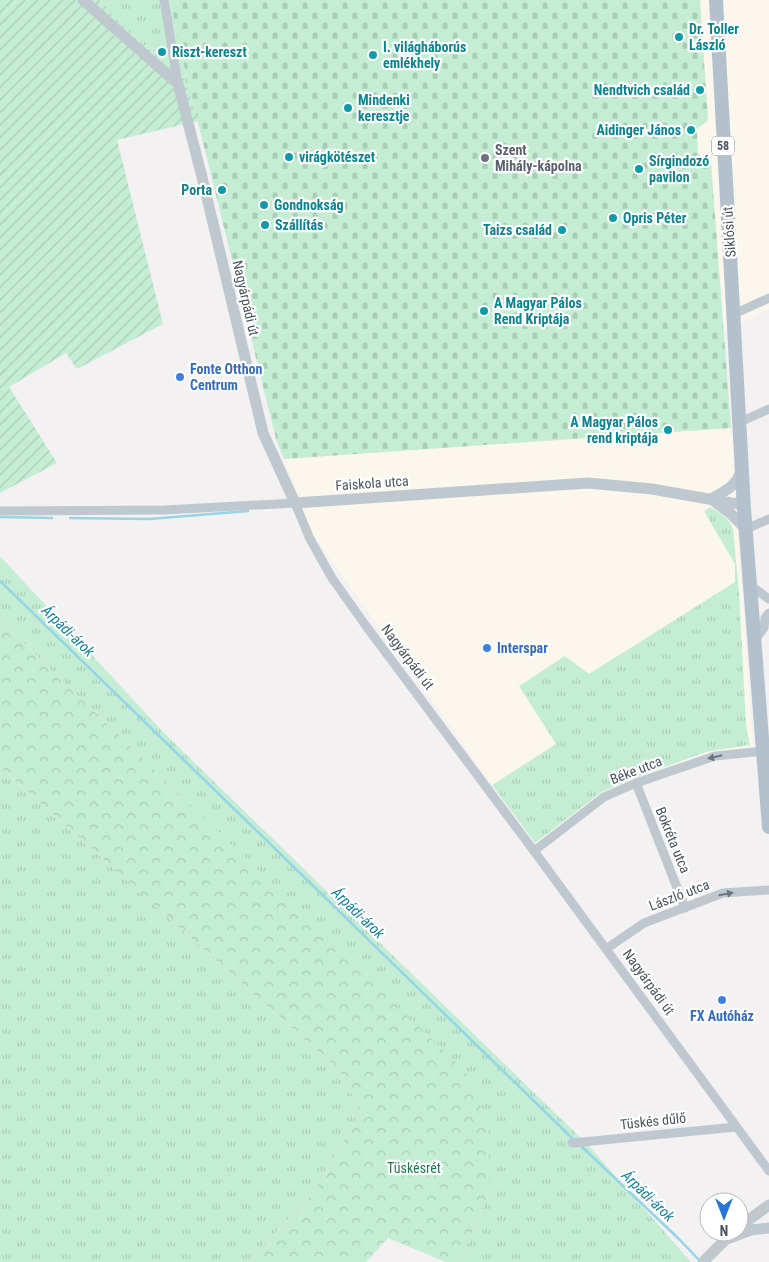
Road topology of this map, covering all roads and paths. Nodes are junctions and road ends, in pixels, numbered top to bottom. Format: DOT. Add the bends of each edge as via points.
graph roads {
  1 [pos="83,0"];
  2 [pos="164,0"];
  3 [pos="716,0"];
  4 [pos="178,84"];
  5 [pos="769,298"];
  6 [pos="734,314"];
  7 [pos="769,409"];
  8 [pos="740,422"];
  9 [pos="742,465"];
  10 [pos="711,499"];
  11 [pos="294,503"];
  12 [pos="744,504"];
  13 [pos="0,511"];
  14 [pos="769,518"];
  15 [pos="746,529"];
  16 [pos="751,586"];
  17 [pos="769,598"];
  18 [pos="769,613"];
  19 [pos="755,640"];
  20 [pos="766,732"];
  21 [pos="764,751"];
  22 [pos="636,783"];
  23 [pos="769,827"];
  24 [pos="534,851"];
  25 [pos="769,890"];
  26 [pos="685,908"];
  27 [pos="606,949"];
  28 [pos="736,1127"];
  29 [pos="576,1143"];
  30 [pos="769,1171"];
  31 [pos="769,1204"];
  32 [pos="749,1219"];
  33 [pos="769,1228"];
  34 [pos="749,1231"];
  35 [pos="722,1242"];
  36 [pos="704,1261"];
  1 -- 4 [label="street"];
  2 -- 4 [label="street"];
  3 -- 6 [label="main road, Siklósi út / 58"];
  4 -- 11 [label="street, Nagyárpádi út" via="263,433"];
  5 -- 6 [label="street"];
  6 -- 8 [label="main road, Siklósi út / 58"];
  7 -- 8 [label="street"];
  8 -- 9 [label="main road, Siklósi út / 58"];
  9 -- 10 [label="street" via="738,480"];
  9 -- 12 [label="main road, 58"];
  10 -- 11 [label="street, Faiskola utca" via="588,483"];
  10 -- 12 [label="street, Faiskola utca"];
  10 -- 15 [label="street"];
  11 -- 13 [label="street, Faiskola utca" via="164,510"];
  11 -- 24 [label="street, Nagyárpádi út" via="332,578"];
  12 -- 15 [label="main road, 58"];
  14 -- 15 [label="street"];
  15 -- 16 [label="main road, 58"];
  16 -- 17 [label="street"];
  16 -- 19 [label="main road, 58"];
  18 -- 19 [label="street"];
  19 -- 20 [label="main road, 58"];
  20 -- 21 [label="main road, 58"];
  21 -- 22 [label="street, Béke utca, one-way" via="715,756"];
  21 -- 23 [label="main road, 58"];
  22 -- 24 [label="street, Béke utca" via="604,797"];
  22 -- 26 [label="street, Bokréta utca"];
  24 -- 27 [label="street, Nagyárpádi út"];
  26 -- 25 [label="street, László utca, one-way" via="723,893"];
  26 -- 27 [label="street, László utca" via="644,923"];
  27 -- 28 [label="street, Nagyárpádi út"];
  28 -- 29 [label="street, Tüskés dűlő"];
  28 -- 30 [label="street, Nagyárpádi út"];
  31 -- 32 [label="street"];
  33 -- 34 [label="street"];
  35 -- 36 [label="street"];
}
